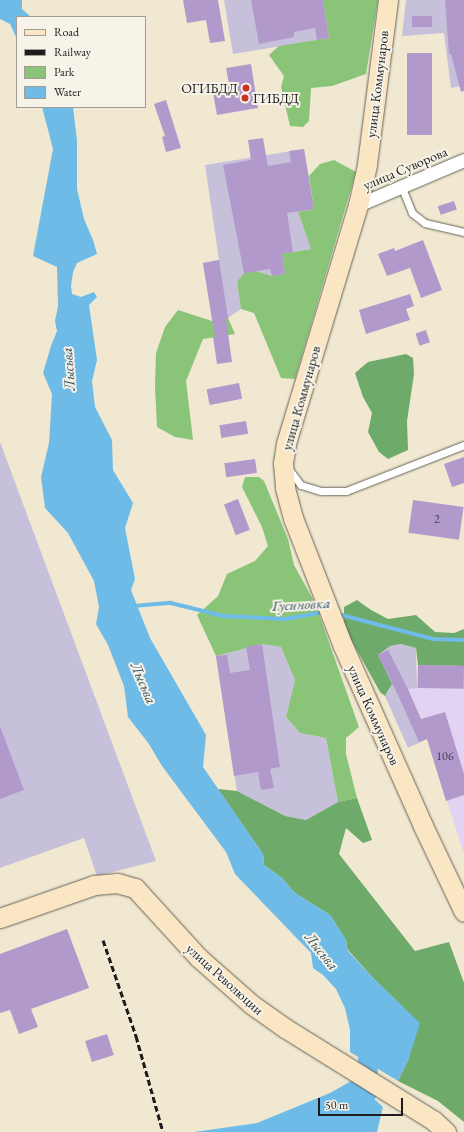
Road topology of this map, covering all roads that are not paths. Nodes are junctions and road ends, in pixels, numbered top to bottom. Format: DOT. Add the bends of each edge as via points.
graph roads {
  1 [pos="388,0"];
  2 [pos="464,160"];
  3 [pos="402,188"];
  4 [pos="358,205"];
  5 [pos="464,232"];
  6 [pos="464,445"];
  7 [pos="283,463"];
  8 [pos="464,912"];
  9 [pos="0,918"];
  10 [pos="439,1126"];
  1 -- 4 [label="main road, улица Коммунаров" via="367,165"];
  2 -- 3 [label="street, улица Суворова"];
  3 -- 4 [label="street, улица Суворова"];
  3 -- 5 [label="lane" via="412,213 425,224"];
  4 -- 7 [label="main road, улица Коммунаров" via="286,444"];
  6 -- 7 [label="lane" via="346,491 321,491 301,485"];
  7 -- 8 [label="main road, улица Коммунаров" via="285,488 293,518 318,584 420,819"];
  9 -- 10 [label="main road, улица Революции" via="94,885 125,884 135,888 199,958 266,1016"];
}
